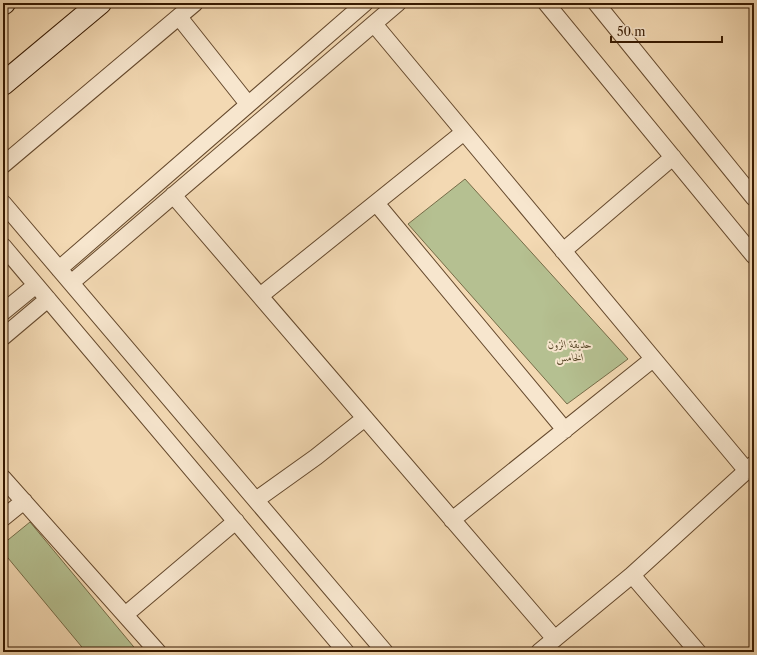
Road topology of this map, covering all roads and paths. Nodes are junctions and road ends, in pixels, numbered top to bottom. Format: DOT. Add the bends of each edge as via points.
graph roads {
  1 [pos="100,3"];
  2 [pos="195,3"];
  3 [pos="365,3"];
  4 [pos="398,3"];
  5 [pos="546,3"];
  6 [pos="596,3"];
  7 [pos="179,17"];
  8 [pos="374,24"];
  9 [pos="3,84"];
  10 [pos="248,104"];
  11 [pos="464,132"];
  12 [pos="673,157"];
  13 [pos="3,165"];
  14 [pos="752,192"];
  15 [pos="173,195"];
  16 [pos="3,203"];
  17 [pos="376,203"];
  18 [pos="3,246"];
  19 [pos="563,251"];
  20 [pos="754,256"];
  21 [pos="59,269"];
  22 [pos="71,283"];
  23 [pos="36,285"];
  24 [pos="260,296"];
  25 [pos="48,299"];
  26 [pos="3,312"];
  27 [pos="3,337"];
  28 [pos="653,359"];
  29 [pos="365,418"];
  30 [pos="565,430"];
  31 [pos="750,468"];
  32 [pos="3,478"];
  33 [pos="256,500"];
  34 [pos="24,501"];
  35 [pos="3,518"];
  36 [pos="452,520"];
  37 [pos="236,522"];
  38 [pos="632,575"];
  39 [pos="125,614"];
  40 [pos="555,639"];
  41 [pos="158,652"];
  42 [pos="346,652"];
  43 [pos="385,652"];
  44 [pos="539,652"];
  45 [pos="698,652"];
  1 -- 9 [label="main road"];
  2 -- 7 [label="street"];
  3 -- 10 [label="street"];
  4 -- 8 [label="street"];
  5 -- 12 [label="street"];
  6 -- 14 [label="street"];
  7 -- 10 [label="street"];
  7 -- 13 [label="street"];
  8 -- 11 [label="street"];
  8 -- 15 [label="street"];
  10 -- 21 [label="street"];
  11 -- 17 [label="street"];
  11 -- 19 [label="street"];
  12 -- 19 [label="street"];
  12 -- 20 [label="street"];
  15 -- 22 [label="street"];
  15 -- 24 [label="street"];
  16 -- 21 [label="street"];
  17 -- 24 [label="street"];
  17 -- 30 [label="street"];
  18 -- 23 [label="street"];
  19 -- 28 [label="street"];
  21 -- 22 [label="street"];
  22 -- 33 [label="street"];
  23 -- 25 [label="street"];
  23 -- 26 [label="street"];
  24 -- 29 [label="street"];
  25 -- 27 [label="street"];
  25 -- 37 [label="street"];
  28 -- 30 [label="street"];
  28 -- 31 [label="street"];
  29 -- 33 [label="street"];
  29 -- 36 [label="street"];
  30 -- 36 [label="street"];
  31 -- 38 [label="street"];
  32 -- 34 [label="street"];
  33 -- 43 [label="street"];
  34 -- 35 [label="street"];
  34 -- 39 [label="street"];
  36 -- 40 [label="street"];
  37 -- 39 [label="street"];
  37 -- 42 [label="street"];
  38 -- 40 [label="street"];
  38 -- 45 [label="street"];
  39 -- 41 [label="street"];
  40 -- 44 [label="street"];
}
